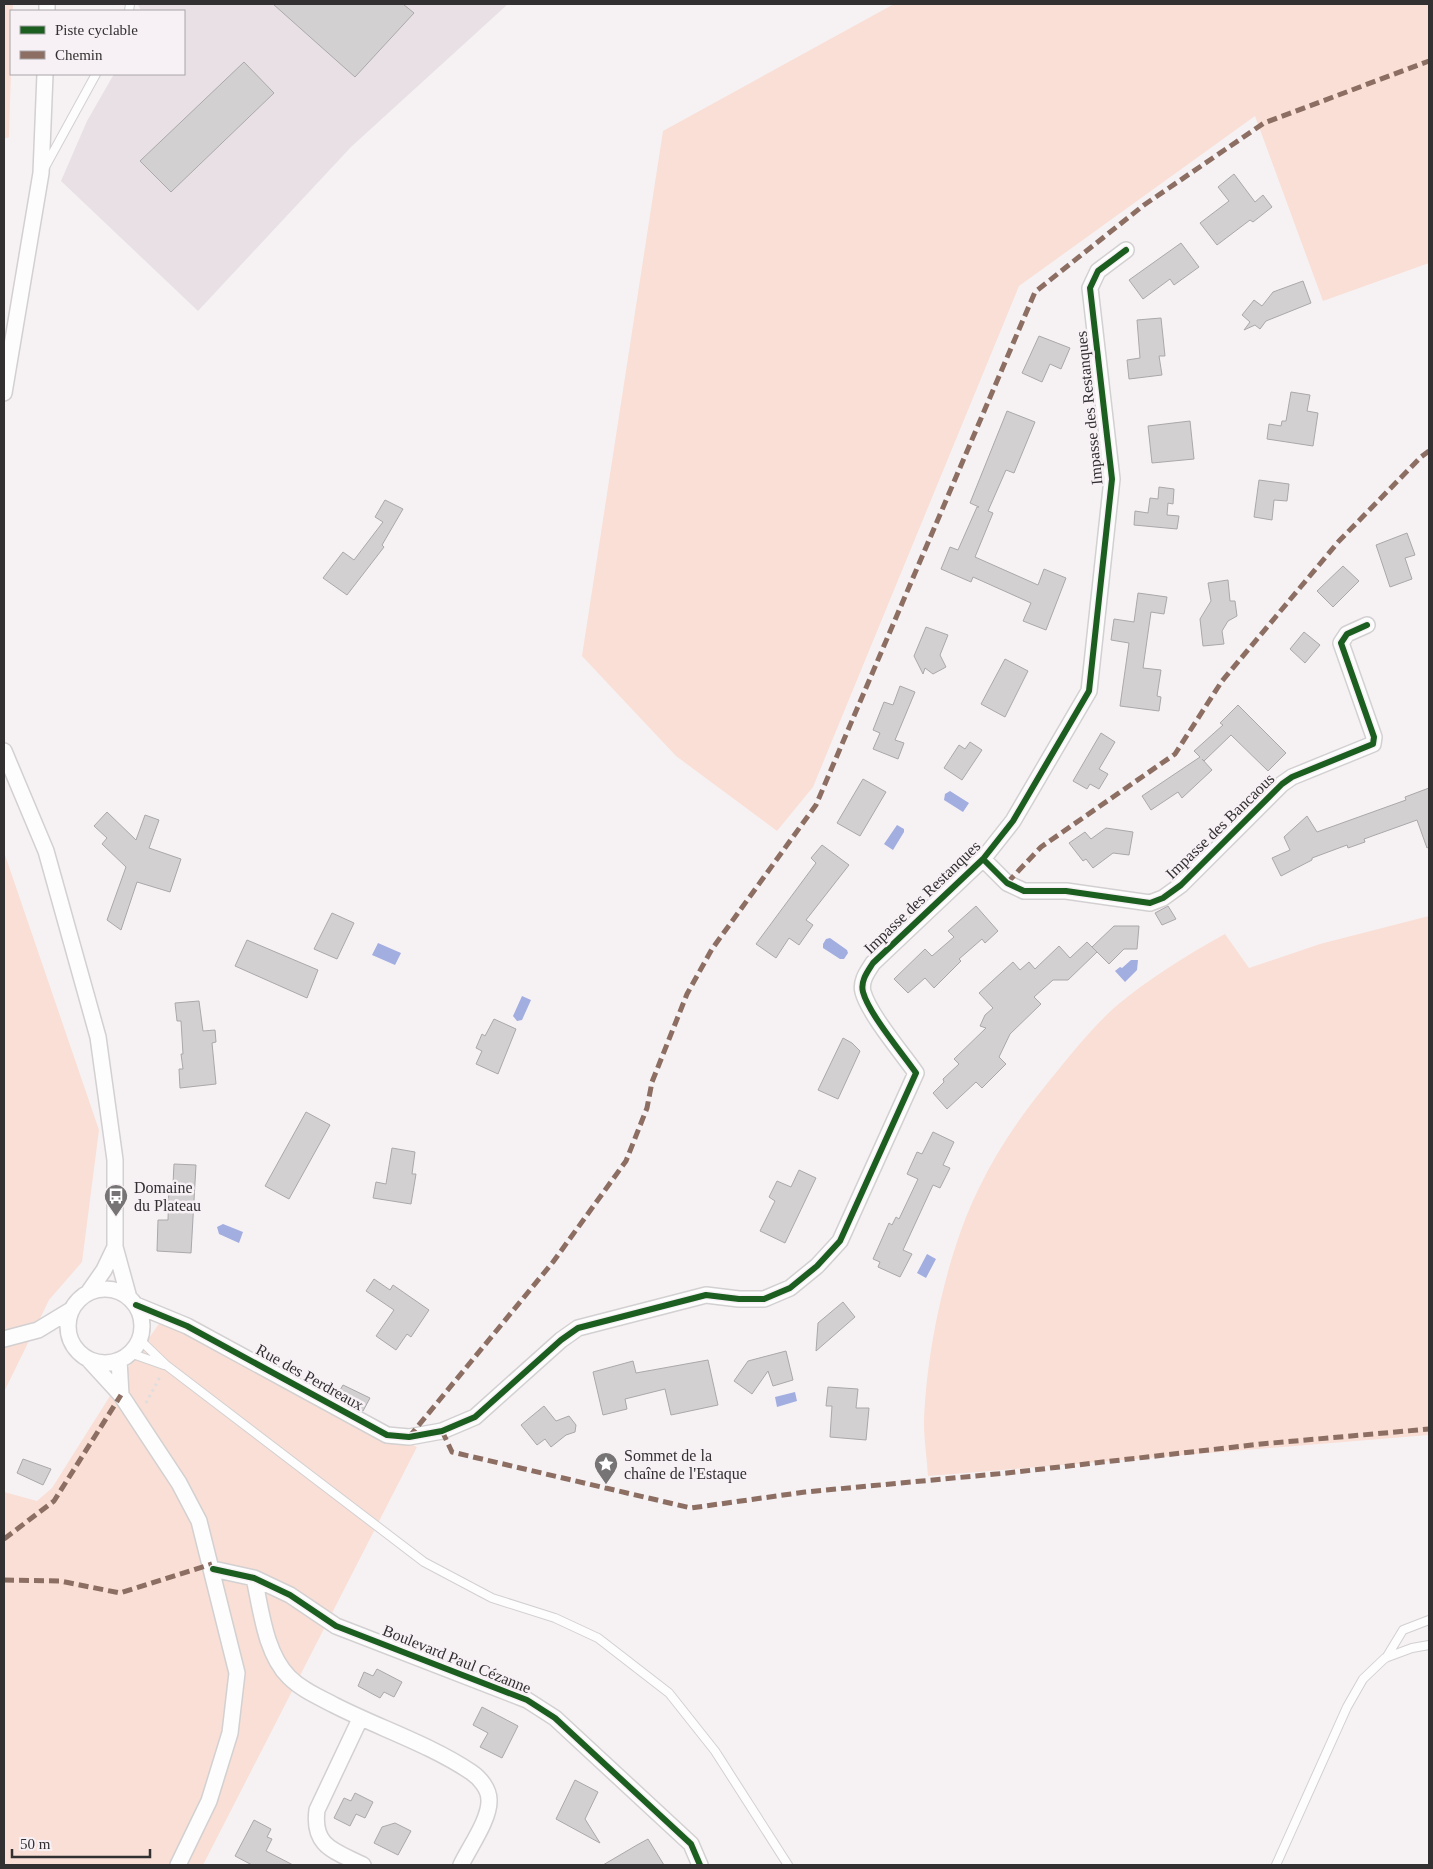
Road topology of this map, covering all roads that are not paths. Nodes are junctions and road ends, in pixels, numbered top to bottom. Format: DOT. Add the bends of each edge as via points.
graph roads {
  1 [pos="45,75"];
  2 [pos="95,75"];
  3 [pos="41,174"];
  4 [pos="1126,250"];
  5 [pos="4,394"];
  6 [pos="1367,625"];
  7 [pos="4,751"];
  8 [pos="983,859"];
  9 [pos="115,1247"];
  10 [pos="88,1293"];
  11 [pos="132,1301"];
  12 [pos="71,1310"];
  13 [pos="171,1318"];
  14 [pos="38,1330"];
  15 [pos="69,1335"];
  16 [pos="140,1336"];
  17 [pos="4,1339"];
  18 [pos="125,1356"];
  19 [pos="88,1358"];
  20 [pos="166,1366"];
  21 [pos="121,1395"];
  22 [pos="475,1417"];
  23 [pos="213,1569"];
  24 [pos="254,1578"];
  25 [pos="1429,1620"];
  26 [pos="1429,1645"];
  27 [pos="1386,1658"];
  28 [pos="360,1718"];
  29 [pos="178,1865"];
  30 [pos="363,1865"];
  31 [pos="460,1865"];
  32 [pos="700,1865"];
  33 [pos="788,1865"];
  34 [pos="1276,1865"];
  1 -- 3 [label="street"];
  2 -- 3 [label="lane"];
  3 -- 5 [label="street"];
  4 -- 8 [label="street, Impasse des Restanques" via="1098,271 1090,288 1112,478 1089,691 1013,821"];
  6 -- 8 [label="street, Impasse des Bancaous" via="1347,634 1341,643 1374,738 1373,744 1282,784 1182,885 1162,898 1135,902 1066,891 1024,891 1007,883"];
  7 -- 9 [label="street" via="46,851 98,1038 115,1160"];
  8 -- 22 [label="street, Impasse des Restanques" via="873,963 865,975 862,990 916,1073 840,1241 823,1260 790,1288 764,1298 739,1300 706,1295 578,1328"];
  9 -- 10 [label="street"];
  9 -- 11 [label="street"];
  10 -- 11 [label="street" via="110,1289"];
  10 -- 12 [label="street"];
  11 -- 13 [label="street, Rue des Perdreaux"];
  11 -- 16 [label="street" via="142,1323"];
  12 -- 14 [label="street"];
  12 -- 15 [label="street"];
  13 -- 16 [label="street" via="155,1323"];
  13 -- 22 [label="street, Rue des Perdreaux" via="387,1435 408,1437 442,1432"];
  14 -- 15 [label="street"];
  14 -- 17 [label="street"];
  15 -- 19 [label="street"];
  16 -- 18 [label="street"];
  16 -- 20 [label="lane"];
  18 -- 19 [label="street" via="98,1362"];
  18 -- 20 [label="lane"];
  18 -- 21 [label="street"];
  19 -- 21 [label="street"];
  20 -- 33 [label="lane" via="424,1562 492,1598 555,1618 598,1638 668,1693 715,1751"];
  21 -- 23 [label="street" via="200,1521"];
  23 -- 24 [label="street, Boulevard Paul Cézanne"];
  23 -- 29 [label="street" via="237,1673 230,1733 209,1801"];
  24 -- 28 [label="street" via="267,1635 288,1677 310,1693"];
  24 -- 32 [label="street, Boulevard Paul Cézanne" via="290,1595 336,1626 527,1700 555,1718 691,1844"];
  25 -- 27 [label="lane" via="1403,1630"];
  26 -- 27 [label="lane"];
  27 -- 34 [label="lane" via="1363,1679 1347,1707"];
  28 -- 30 [label="street" via="317,1810 315,1825 320,1839 331,1849"];
  28 -- 31 [label="street" via="472,1772 484,1784 490,1798 488,1812"];
}
